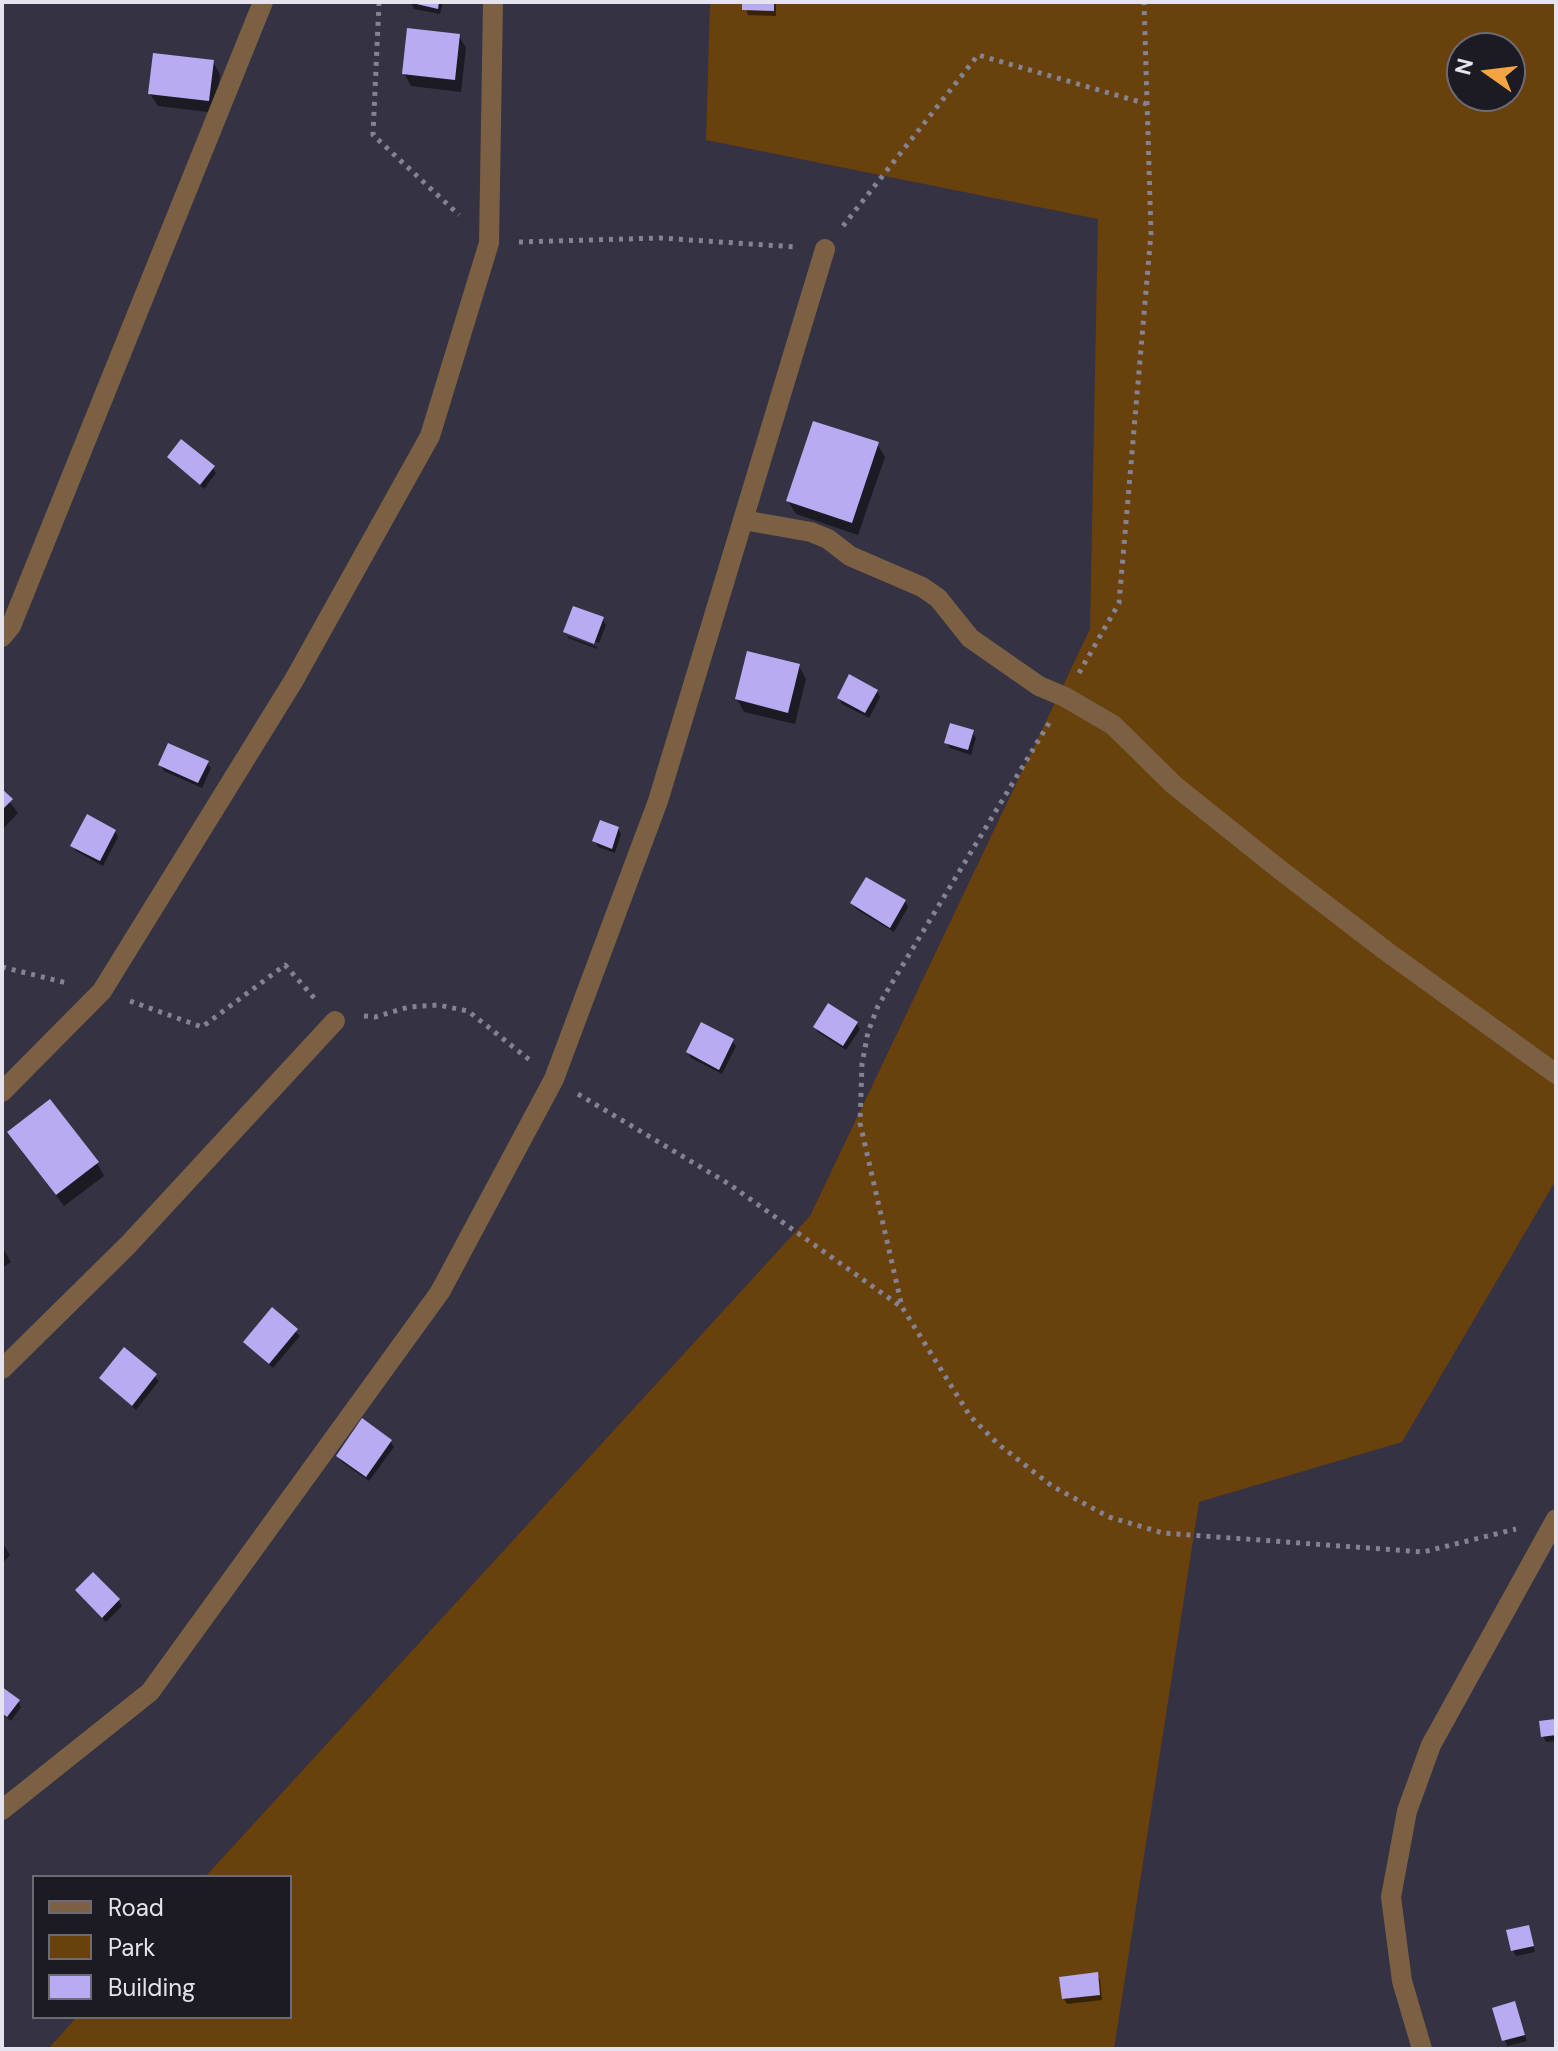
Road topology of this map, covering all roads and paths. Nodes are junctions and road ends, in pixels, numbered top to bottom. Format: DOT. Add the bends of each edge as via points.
graph roads {
  1 [pos="263,2"];
  2 [pos="379,2"];
  3 [pos="493,2"];
  4 [pos="1144,2"];
  5 [pos="1147,104"];
  6 [pos="489,243"];
  7 [pos="825,249"];
  8 [pos="743,520"];
  9 [pos="2,637"];
  10 [pos="1065,697"];
  11 [pos="2,967"];
  12 [pos="102,991"];
  13 [pos="335,1021"];
  14 [pos="1556,1074"];
  15 [pos="554,1079"];
  16 [pos="2,1092"];
  17 [pos="902,1307"];
  18 [pos="2,1369"];
  19 [pos="1556,1519"];
  20 [pos="1526,1526"];
  21 [pos="2,1810"];
  22 [pos="1422,2049"];
  1 -- 9 [label="street" via="11,626"];
  2 -- 6 [label="path" via="373,135"];
  3 -- 6 [label="street"];
  4 -- 5 [label="path"];
  5 -- 7 [label="path" via="978,55"];
  5 -- 10 [label="path" via="1151,233 1119,603"];
  6 -- 7 [label="path" via="660,238"];
  6 -- 12 [label="street" via="430,436 294,680"];
  7 -- 8 [label="street"];
  8 -- 10 [label="street" via="811,532 850,556 922,587 938,598 970,638 1039,686"];
  8 -- 15 [label="street" via="658,801"];
  10 -- 14 [label="street" via="1113,725 1174,785 1386,951"];
  10 -- 17 [label="path" via="878,1006 868,1032 860,1123"];
  11 -- 12 [label="path"];
  12 -- 16 [label="street"];
  13 -- 18 [label="street" via="128,1245"];
  15 -- 17 [label="path" via="729,1184"];
  15 -- 21 [label="street" via="440,1292 150,1692"];
  17 -- 20 [label="path" via="970,1416 1052,1486 1109,1517 1163,1533 1423,1552"];
  19 -- 22 [label="street" via="1431,1745 1407,1811 1391,1897 1402,1981"];
}
